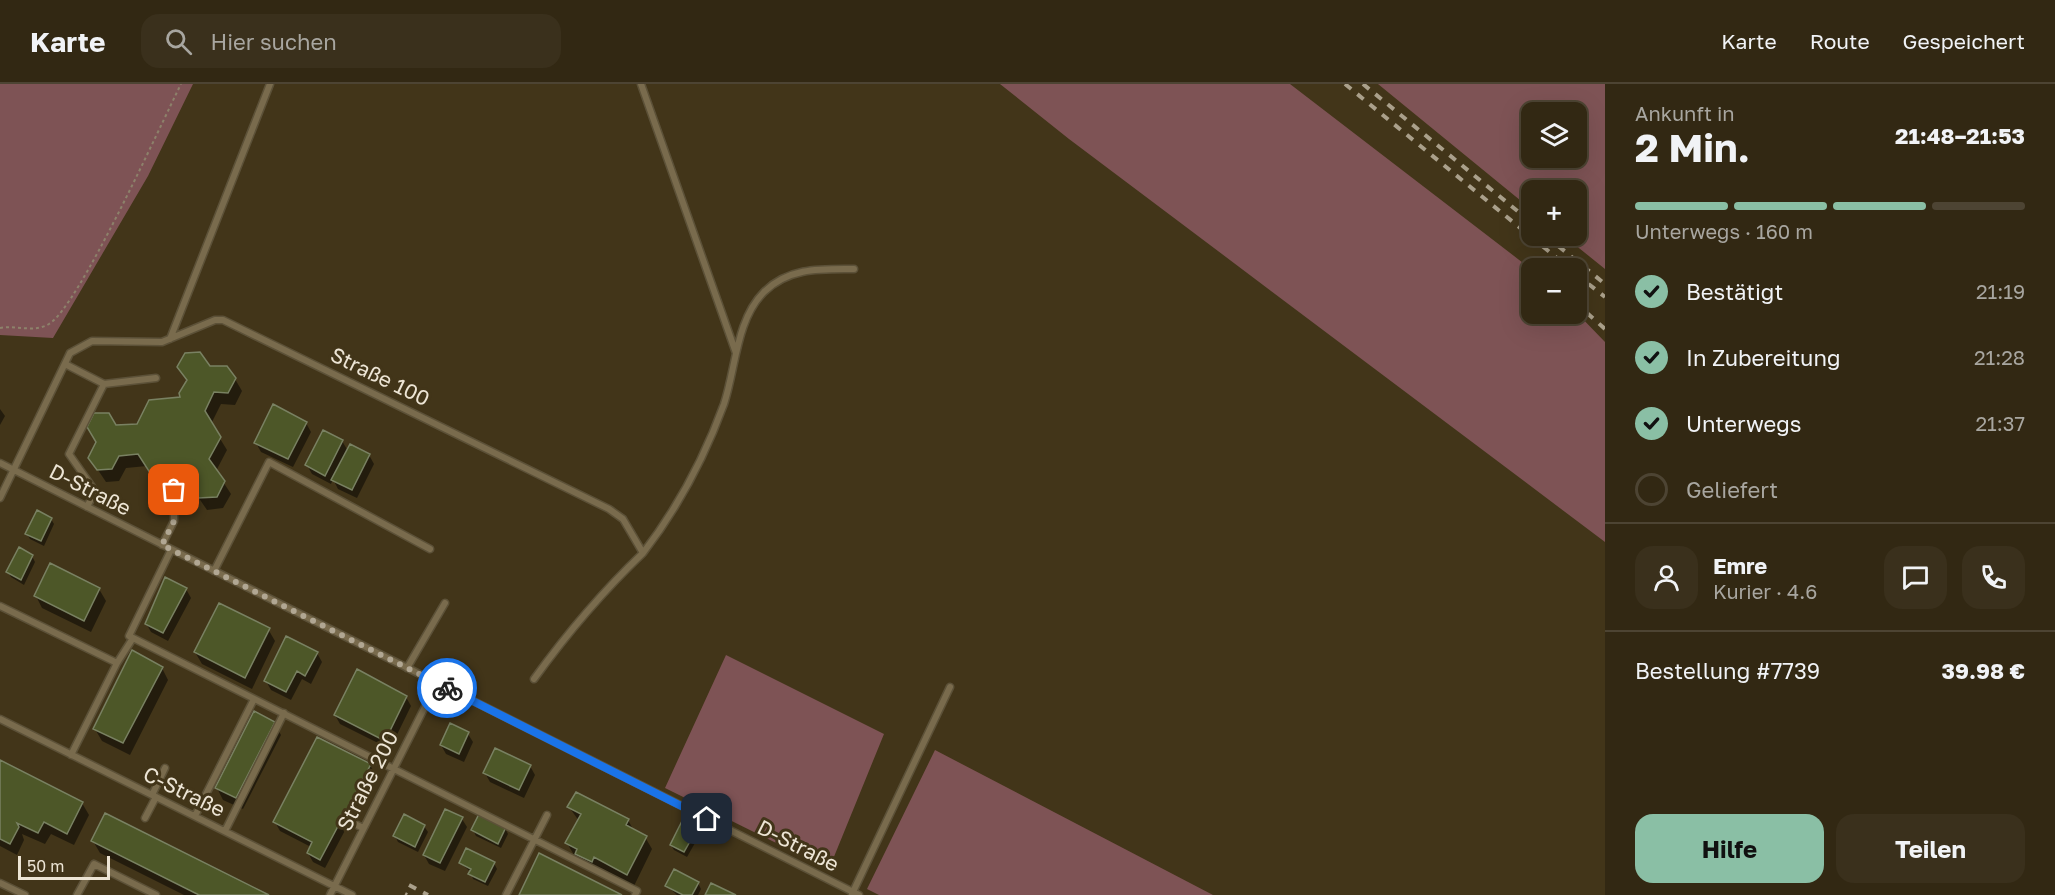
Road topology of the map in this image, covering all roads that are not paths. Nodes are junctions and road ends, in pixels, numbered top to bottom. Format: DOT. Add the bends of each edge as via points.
graph roads {
  1 [pos="270,84"];
  2 [pos="641,84"];
  3 [pos="854,269"];
  4 [pos="170,339"];
  5 [pos="736,354"];
  6 [pos="65,364"];
  7 [pos="156,378"];
  8 [pos="104,384"];
  9 [pos="0,463"];
  10 [pos="14,471"];
  11 [pos="174,490"];
  12 [pos="0,498"];
  13 [pos="87,507"];
  14 [pos="162,545"];
  15 [pos="430,549"];
  16 [pos="171,550"];
  17 [pos="643,553"];
  18 [pos="214,571"];
  19 [pos="445,603"];
  20 [pos="0,606"];
  21 [pos="133,638"];
  22 [pos="117,663"];
  23 [pos="407,668"];
  24 [pos="534,679"];
  25 [pos="437,683"];
  26 [pos="950,687"];
  27 [pos="254,699"];
  28 [pos="284,713"];
  29 [pos="0,719"];
  30 [pos="71,754"];
  31 [pos="165,768"];
  32 [pos="393,768"];
  33 [pos="154,796"];
  34 [pos="547,815"];
  35 [pos="195,816"];
  36 [pos="146,818"];
  37 [pos="343,818"];
  38 [pos="363,828"];
  39 [pos="225,831"];
  40 [pos="535,840"];
  41 [pos="0,883"];
  42 [pos="334,886"];
  43 [pos="855,894"];
  44 [pos="25,895"];
  45 [pos="77,895"];
  46 [pos="156,895"];
  47 [pos="330,895"];
  48 [pos="352,895"];
  49 [pos="506,895"];
  50 [pos="635,895"];
  1 -- 4 [label="lane"];
  2 -- 5 [label="lane"];
  3 -- 5 [label="lane" via="806,269 777,282 763,293 748,316"];
  4 -- 6 [label="lane, Straße 100" via="92,341 70,352"];
  4 -- 17 [label="lane, Straße 100" via="215,320 234,323 609,509 623,519"];
  5 -- 17 [label="lane" via="724,403 697,465 664,526"];
  6 -- 8 [label="lane"];
  6 -- 10 [label="lane, Straße 100"];
  7 -- 8 [label="lane"];
  8 -- 13 [label="lane" via="69,453 95,491"];
  9 -- 10 [label="lane, D-Straße"];
  10 -- 12 [label="lane, Straße 100"];
  10 -- 13 [label="lane, D-Straße"];
  11 -- 14 [label="lane" via="174,521"];
  13 -- 14 [label="lane, D-Straße"];
  14 -- 16 [label="lane, D-Straße"];
  15 -- 18 [label="lane" via="269,462"];
  16 -- 18 [label="lane, D-Straße"];
  16 -- 21 [label="lane" via="129,636"];
  17 -- 24 [label="lane" via="573,624"];
  18 -- 23 [label="lane, D-Straße"];
  19 -- 23 [label="lane"];
  20 -- 22 [label="lane"];
  21 -- 22 [label="lane"];
  21 -- 27 [label="lane"];
  22 -- 30 [label="lane"];
  23 -- 25 [label="lane, D-Straße"];
  25 -- 32 [label="lane, Straße 200"];
  25 -- 43 [label="lane, D-Straße"];
  26 -- 43 [label="lane"];
  27 -- 28 [label="lane"];
  27 -- 35 [label="lane"];
  28 -- 32 [label="lane"];
  28 -- 39 [label="lane"];
  29 -- 30 [label="lane, C-Straße"];
  30 -- 33 [label="lane, C-Straße"];
  31 -- 33 [label="lane"];
  32 -- 38 [label="lane, Straße 200"];
  32 -- 40 [label="lane"];
  33 -- 35 [label="lane, C-Straße"];
  33 -- 36 [label="lane"];
  34 -- 40 [label="lane"];
  35 -- 39 [label="lane, C-Straße"];
  37 -- 38 [label="lane"];
  38 -- 42 [label="lane, Straße 200"];
  39 -- 42 [label="lane, C-Straße"];
  40 -- 49 [label="lane"];
  40 -- 50 [label="lane" via="638,891"];
  41 -- 44 [label="lane"];
  42 -- 47 [label="lane, Straße 200"];
  42 -- 48 [label="lane, C-Straße"];
  45 -- 46 [label="lane" via="94,864"];
}
